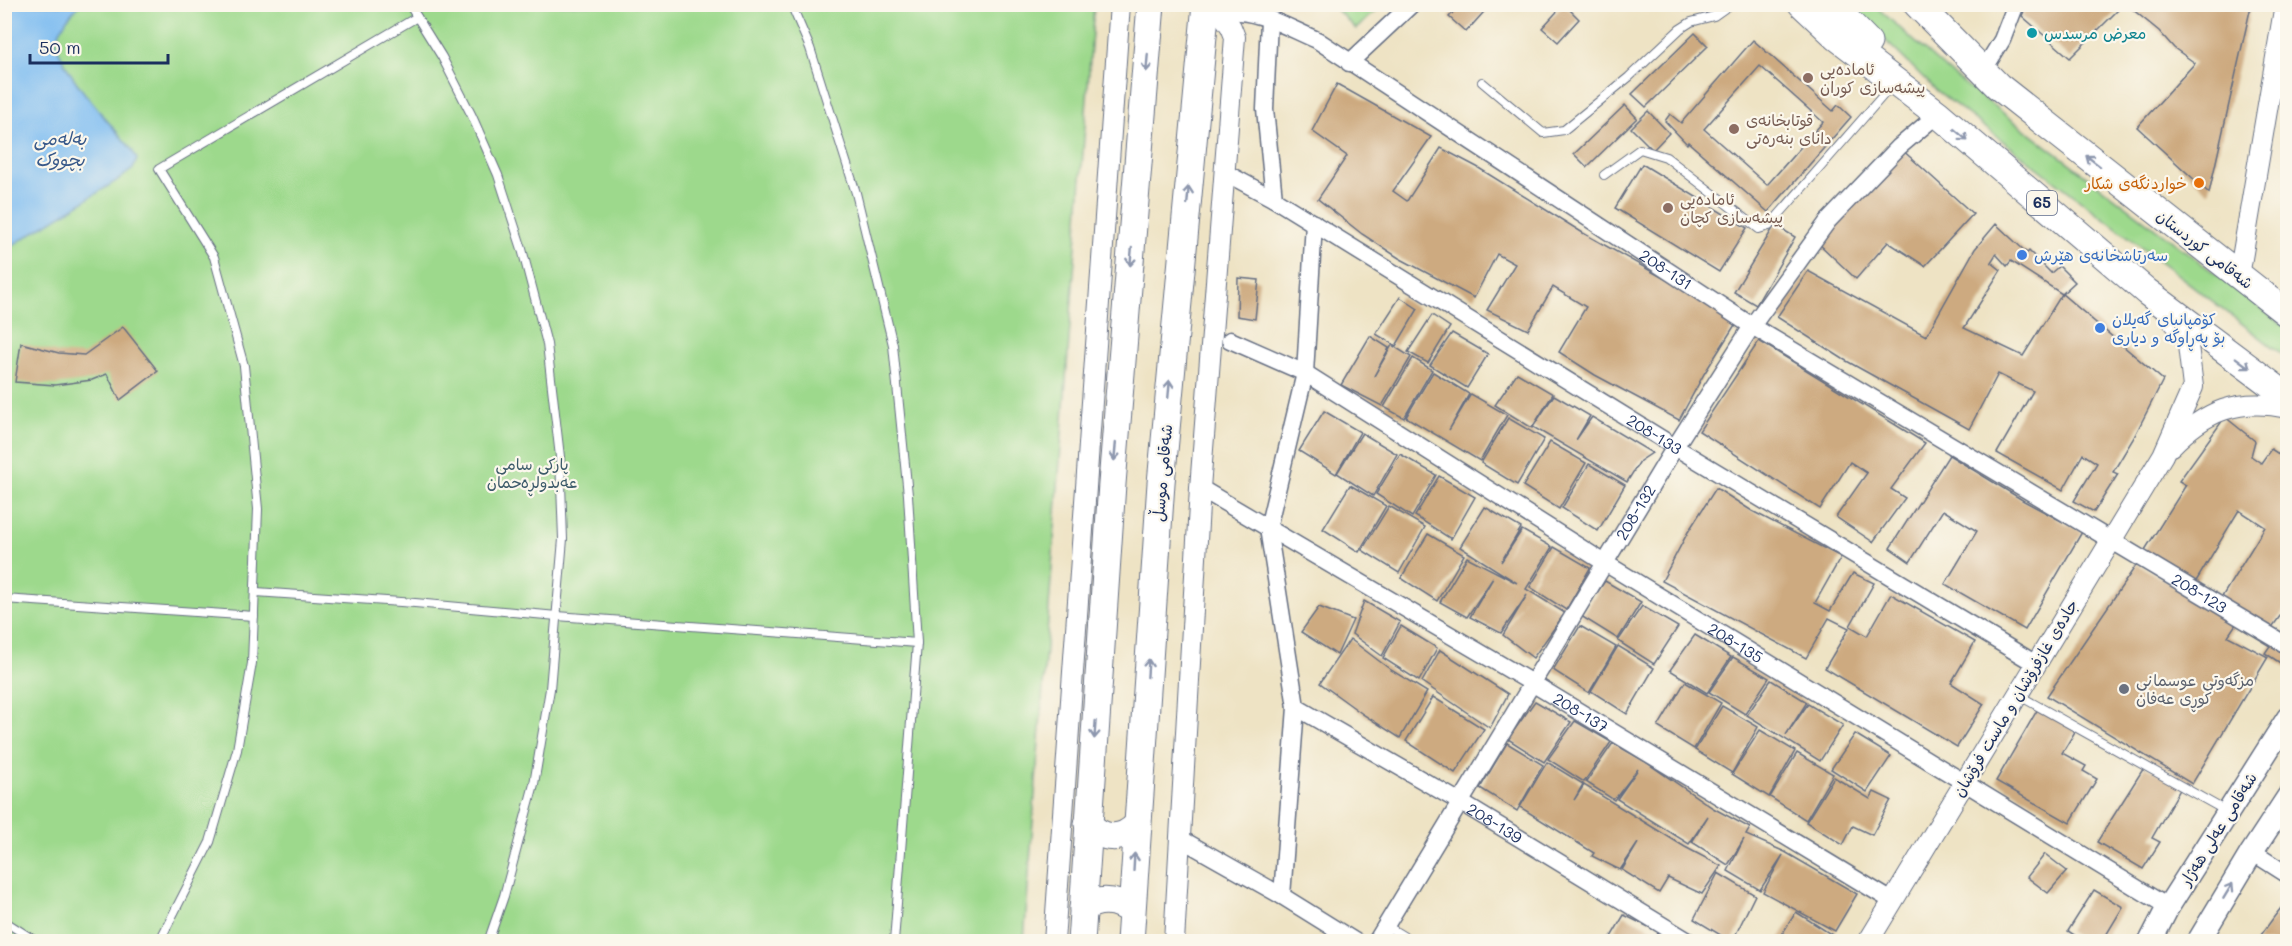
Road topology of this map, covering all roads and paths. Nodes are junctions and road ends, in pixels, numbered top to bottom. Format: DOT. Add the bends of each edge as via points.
graph roads {
  1 [pos="409,4"];
  2 [pos="791,4"];
  3 [pos="1120,4"];
  4 [pos="1151,4"];
  5 [pos="1412,4"];
  6 [pos="1731,4"];
  7 [pos="1802,4"];
  8 [pos="1831,4"];
  9 [pos="1896,4"];
  10 [pos="1917,4"];
  11 [pos="2016,4"];
  12 [pos="1214,7"];
  13 [pos="2281,8"];
  14 [pos="417,17"];
  15 [pos="1269,20"];
  16 [pos="1349,63"];
  17 [pos="1983,72"];
  18 [pos="1896,81"];
  19 [pos="1482,82"];
  20 [pos="1938,114"];
  21 [pos="1224,172"];
  22 [pos="1604,175"];
  23 [pos="1274,199"];
  24 [pos="1314,223"];
  25 [pos="2239,276"];
  26 [pos="2147,292"];
  27 [pos="2288,314"];
  28 [pos="1752,326"];
  29 [pos="1230,340"];
  30 [pos="1305,373"];
  31 [pos="2288,397"];
  32 [pos="2288,408"];
  33 [pos="1675,447"];
  34 [pos="2163,455"];
  35 [pos="1200,488"];
  36 [pos="1268,528"];
  37 [pos="2111,541"];
  38 [pos="1605,564"];
  39 [pos="256,592"];
  40 [pos="4,599"];
  41 [pos="254,616"];
  42 [pos="556,616"];
  43 [pos="917,643"];
  44 [pos="2288,646"];
  45 [pos="2036,664"];
  46 [pos="1532,683"];
  47 [pos="2017,695"];
  48 [pos="1296,707"];
  49 [pos="2288,718"];
  50 [pos="1964,783"];
  51 [pos="2288,797"];
  52 [pos="1460,802"];
  53 [pos="2228,812"];
  54 [pos="1088,824"];
  55 [pos="1136,826"];
  56 [pos="1181,839"];
  57 [pos="2252,852"];
  58 [pos="2288,875"];
  59 [pos="1282,896"];
  60 [pos="1892,901"];
  61 [pos="2168,907"];
  62 [pos="1083,908"];
  63 [pos="1131,911"];
  64 [pos="4,921"];
  65 [pos="1385,924"];
  66 [pos="37,942"];
  67 [pos="159,942"];
  68 [pos="488,942"];
  69 [pos="894,942"];
  70 [pos="1054,942"];
  71 [pos="1081,942"];
  72 [pos="1130,942"];
  73 [pos="1174,942"];
  74 [pos="1356,942"];
  75 [pos="1376,942"];
  76 [pos="1413,942"];
  77 [pos="1690,942"];
  78 [pos="1868,942"];
  79 [pos="2150,942"];
  80 [pos="2198,942"];
  1 -- 14 [label="lane"];
  2 -- 43 [label="lane" via="810,48 856,193 893,345"];
  3 -- 70 [label="street"];
  4 -- 54 [label="highway, one-way"];
  5 -- 16 [label="street"];
  6 -- 19 [label="lane" via="1714,16 1680,29 1629,78 1564,130 1543,133"];
  7 -- 18 [label="highway, 65" via="1837,37"];
  8 -- 20 [label="highway, 65"];
  9 -- 17 [label="highway, شەقامی کوردستان"];
  10 -- 17 [label="highway, شەقامی کوردستان"];
  11 -- 17 [label="street" via="2002,40"];
  12 -- 15 [label="street, 208-131" via="1257,13"];
  12 -- 21 [label="street" via="1234,37"];
  55 -- 12 [label="highway, شەقامی موسڵ, one-way" via="1161,483"];
  13 -- 25 [label="street"];
  14 -- 39 [label="lane" via="159,169 214,257 244,366 258,500"];
  14 -- 42 [label="lane" via="447,67 498,175 547,345 560,457 563,539"];
  15 -- 16 [label="street, 208-131" via="1317,40"];
  15 -- 23 [label="street" via="1265,109"];
  16 -- 28 [label="street, 208-131"];
  25 -- 17 [label="highway, شەقامی کوردستان, one-way"];
  18 -- 20 [label="highway, 65"];
  18 -- 22 [label="lane" via="1768,226 1759,230 1666,157 1640,149"];
  20 -- 26 [label="highway, 65, one-way"];
  20 -- 28 [label="street, 208-132" via="1899,147 1828,220"];
  21 -- 23 [label="street, 208-133"];
  21 -- 35 [label="street"];
  23 -- 24 [label="street, 208-133"];
  24 -- 30 [label="street"];
  24 -- 33 [label="street, 208-133"];
  25 -- 27 [label="highway, شەقامی کوردستان"];
  26 -- 31 [label="highway, 65, one-way"];
  26 -- 34 [label="street" via="2187,336 2192,371 2193,387"];
  28 -- 33 [label="street, 208-132"];
  28 -- 37 [label="street, 208-131"];
  29 -- 30 [label="street, 208-135"];
  30 -- 36 [label="street"];
  30 -- 38 [label="street, 208-135"];
  32 -- 34 [label="street" via="2266,404 2216,412 2198,421"];
  33 -- 38 [label="street, 208-132"];
  33 -- 45 [label="street, 208-133"];
  34 -- 37 [label="street, جاده‌ی غازفرۆشان و ماست فرۆشان"];
  35 -- 36 [label="street, 208-137"];
  35 -- 56 [label="street"];
  36 -- 46 [label="street, 208-137"];
  36 -- 48 [label="street"];
  37 -- 44 [label="street, 208-123"];
  37 -- 45 [label="street, جاده‌ی غازفرۆشان و ماست فرۆشان"];
  38 -- 46 [label="street, 208-132"];
  38 -- 50 [label="street, 208-135"];
  39 -- 41 [label="lane"];
  39 -- 42 [label="lane"];
  40 -- 41 [label="lane"];
  41 -- 67 [label="lane" via="248,691 227,788 210,842"];
  42 -- 43 [label="lane"];
  42 -- 68 [label="lane" via="550,688 534,784"];
  43 -- 69 [label="lane"];
  45 -- 47 [label="street, جاده‌ی غازفرۆشان و ماست فرۆشان"];
  46 -- 52 [label="street, 208-132"];
  46 -- 60 [label="street, 208-137"];
  47 -- 50 [label="street, جاده‌ی غازفرۆشان و ماست فرۆشان"];
  47 -- 53 [label="lane"];
  48 -- 52 [label="street, 208-139"];
  48 -- 59 [label="street"];
  49 -- 53 [label="main road, شەقامی عەلی هەژار"];
  50 -- 60 [label="street, جاده‌ی غازفرۆشان و ماست فرۆشان"];
  50 -- 61 [label="street, 208-135"];
  51 -- 57 [label="main road"];
  52 -- 65 [label="street, 208-132"];
  52 -- 77 [label="street, 208-139"];
  53 -- 61 [label="main road, شەقامی عەلی هەژار"];
  54 -- 55 [label="highway" via="1108,837 1124,835"];
  54 -- 62 [label="highway"];
  63 -- 55 [label="highway, شەقامی موسڵ, one-way"];
  56 -- 59 [label="street"];
  56 -- 73 [label="street"];
  57 -- 58 [label="street"];
  80 -- 57 [label="main road, one-way"];
  59 -- 74 [label="street"];
  60 -- 78 [label="street, جاده‌ی غازفرۆشان و ماست فرۆشان"];
  61 -- 79 [label="main road, شەقامی عەلی هەژار"];
  62 -- 63 [label="highway" via="1108,901"];
  62 -- 71 [label="highway"];
  63 -- 72 [label="highway, شەقامی موسڵ"];
  64 -- 66 [label="lane"];
  65 -- 75 [label="street, 208-132"];
  65 -- 76 [label="lane"];
}
